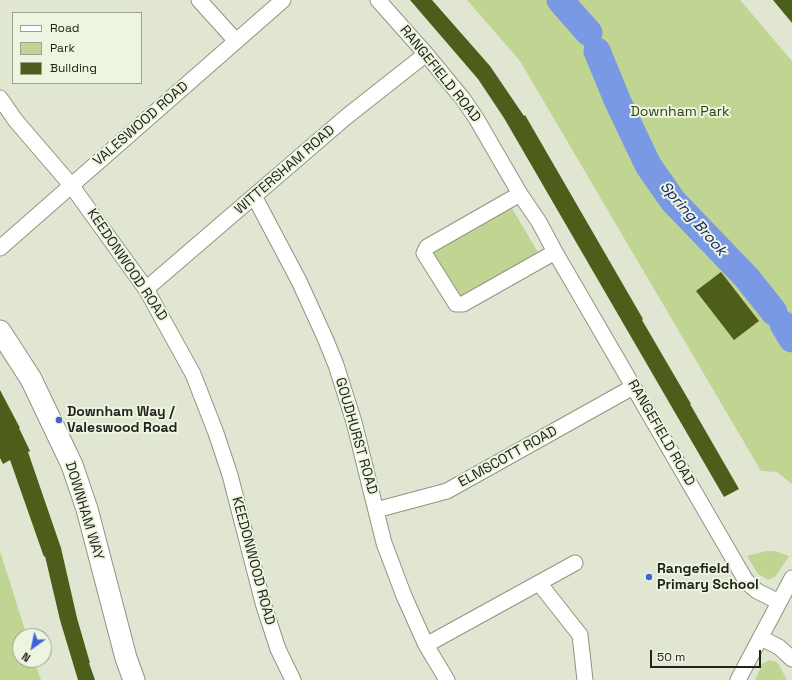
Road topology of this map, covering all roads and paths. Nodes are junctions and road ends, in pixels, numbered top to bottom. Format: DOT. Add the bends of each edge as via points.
graph roads {
  1 [pos="198,0"];
  2 [pos="283,0"];
  3 [pos="378,0"];
  4 [pos="236,42"];
  5 [pos="426,54"];
  6 [pos="0,98"];
  7 [pos="71,185"];
  8 [pos="520,194"];
  9 [pos="254,196"];
  10 [pos="0,248"];
  11 [pos="555,252"];
  12 [pos="146,289"];
  13 [pos="0,331"];
  14 [pos="633,387"];
  15 [pos="376,510"];
  16 [pos="576,563"];
  17 [pos="792,578"];
  18 [pos="539,583"];
  19 [pos="779,602"];
  20 [pos="761,638"];
  21 [pos="426,646"];
  22 [pos="792,659"];
  23 [pos="134,680"];
  24 [pos="293,680"];
  25 [pos="447,680"];
  26 [pos="585,680"];
  27 [pos="738,680"];
  1 -- 4 [label="street"];
  2 -- 4 [label="street, VALESWOOD ROAD"];
  3 -- 5 [label="street, RANGEFIELD ROAD"];
  4 -- 7 [label="street, VALESWOOD ROAD"];
  5 -- 8 [label="street, RANGEFIELD ROAD" via="476,118"];
  5 -- 9 [label="street, WITTERSHAM ROAD" via="346,117"];
  6 -- 7 [label="street, KEEDONWOOD ROAD" via="16,121"];
  7 -- 10 [label="street, VALESWOOD ROAD"];
  7 -- 12 [label="street, KEEDONWOOD ROAD"];
  8 -- 11 [label="street, RANGEFIELD ROAD"];
  8 -- 11 [label="street" via="427,247 424,253 456,304 463,304"];
  9 -- 12 [label="street, WITTERSHAM ROAD"];
  9 -- 15 [label="street, GOUDHURST ROAD" via="299,280 336,365 354,422"];
  11 -- 14 [label="street, RANGEFIELD ROAD"];
  12 -- 24 [label="street, KEEDONWOOD ROAD" via="193,374 216,433 230,475 262,604 278,649"];
  13 -- 23 [label="street, DOWNHAM WAY" via="31,379 72,465 87,509"];
  14 -- 15 [label="street, ELMSCOTT ROAD" via="446,491"];
  14 -- 19 [label="street, RANGEFIELD ROAD" via="745,579 757,591"];
  15 -- 21 [label="street, GOUDHURST ROAD" via="384,543"];
  16 -- 18 [label="street"];
  17 -- 19 [label="street"];
  18 -- 21 [label="street"];
  18 -- 26 [label="street" via="580,635"];
  19 -- 20 [label="street"];
  20 -- 22 [label="street" via="779,647"];
  20 -- 27 [label="street"];
  21 -- 25 [label="street, GOUDHURST ROAD"];
}
